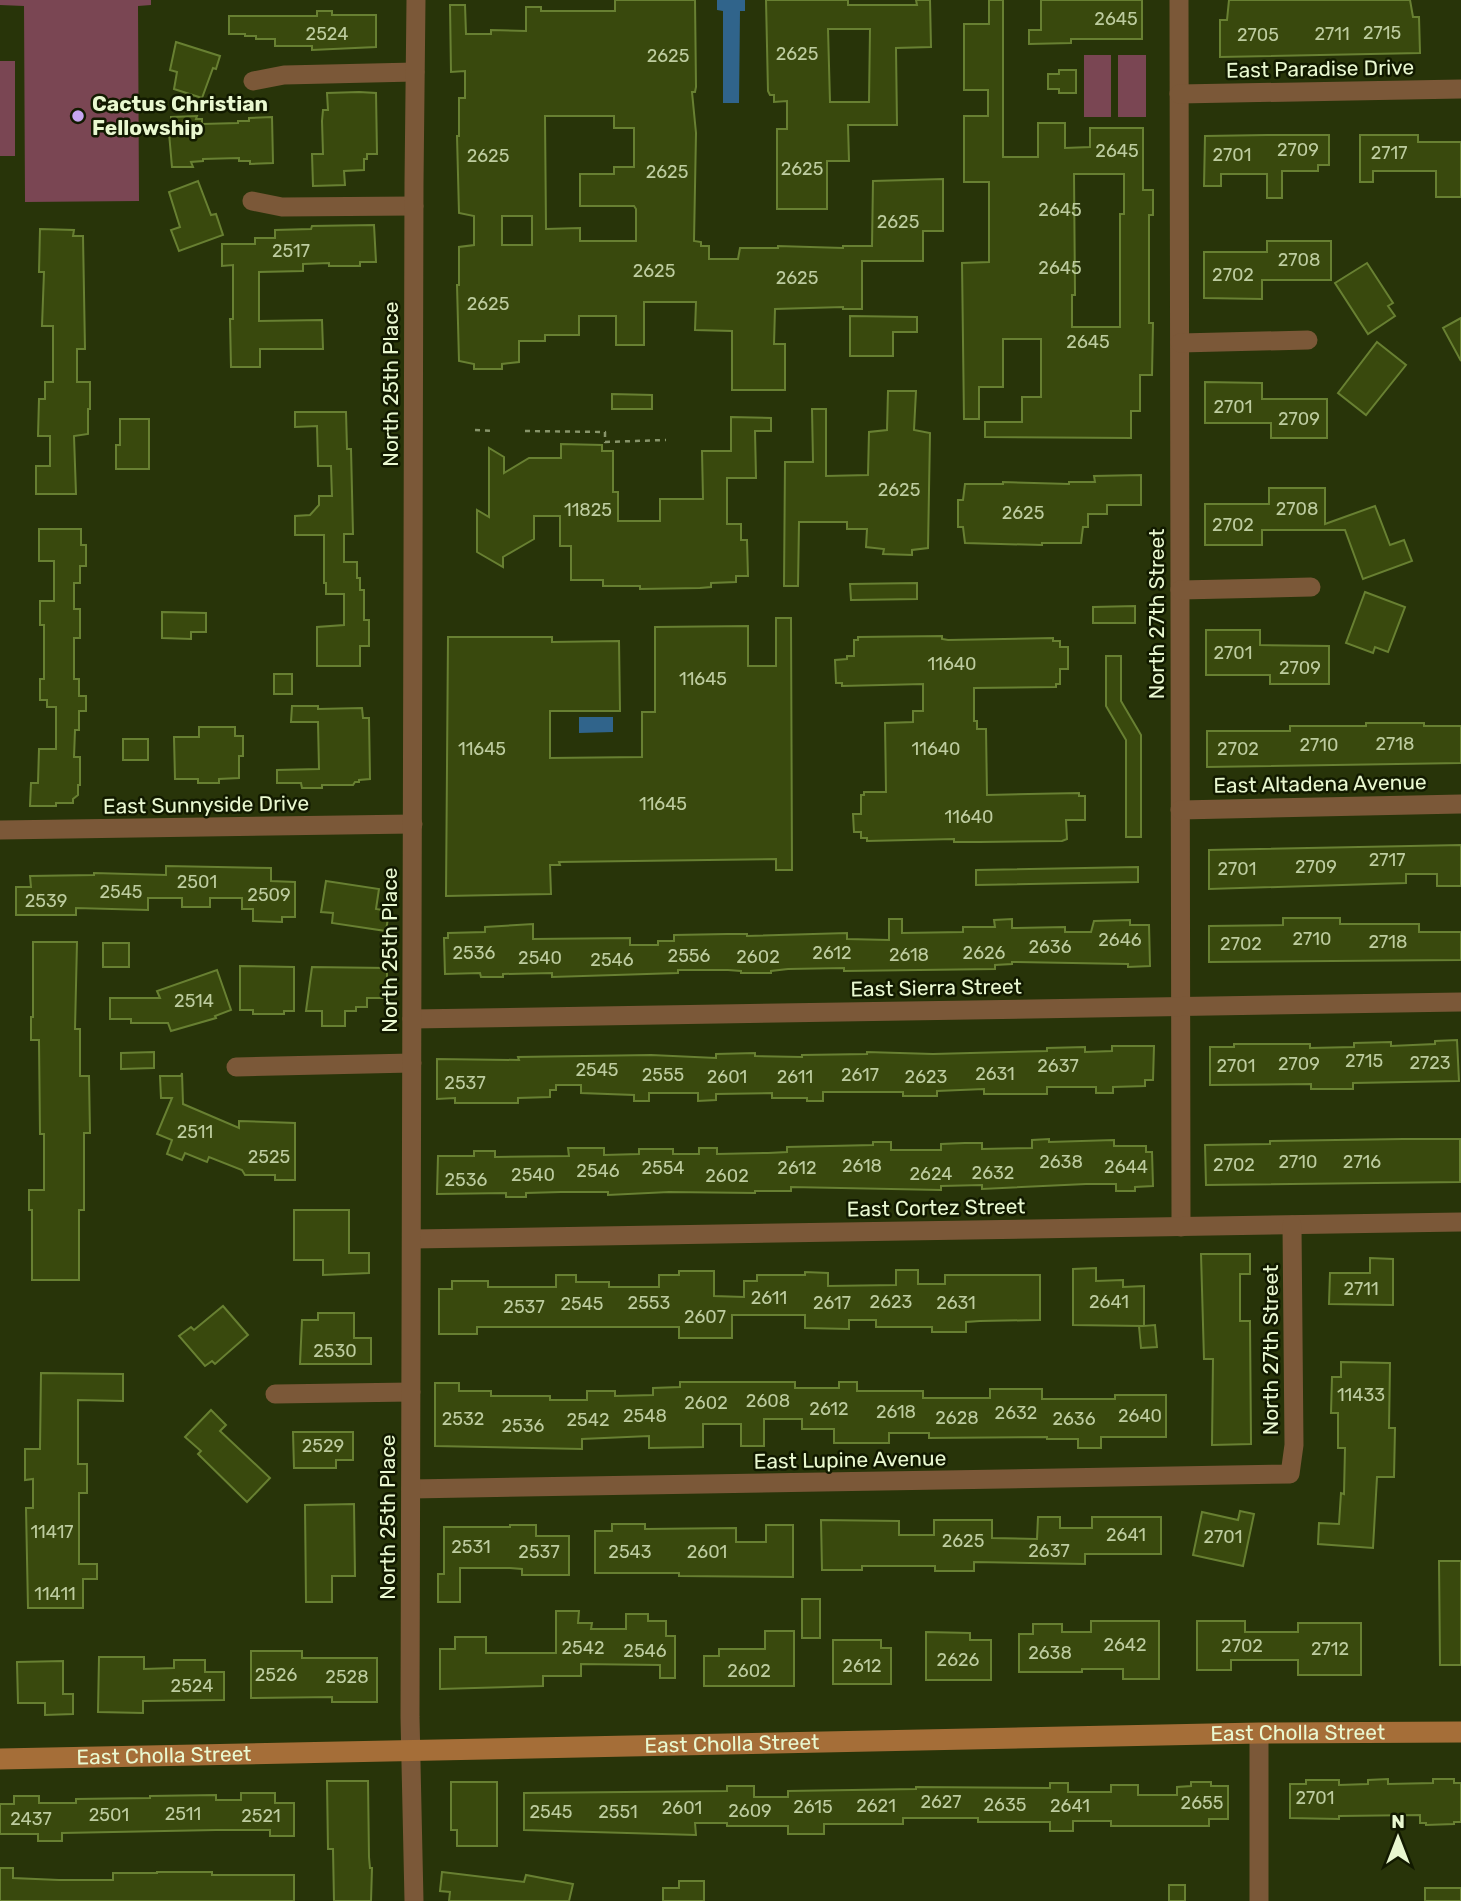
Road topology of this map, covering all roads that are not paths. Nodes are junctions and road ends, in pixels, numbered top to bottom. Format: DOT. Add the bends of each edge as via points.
graph roads {
  1 [pos="416,0"];
  2 [pos="1179,0"];
  3 [pos="415,72"];
  4 [pos="253,81"];
  5 [pos="1461,89"];
  6 [pos="1179,94"];
  7 [pos="252,201"];
  8 [pos="414,206"];
  9 [pos="1308,340"];
  10 [pos="1180,343"];
  11 [pos="1311,587"];
  12 [pos="1180,590"];
  13 [pos="1461,804"];
  14 [pos="1180,810"];
  15 [pos="413,824"];
  16 [pos="0,830"];
  17 [pos="1461,1002"];
  18 [pos="1181,1007"];
  19 [pos="412,1019"];
  20 [pos="412,1063"];
  21 [pos="236,1067"];
  22 [pos="1461,1222"];
  23 [pos="1292,1225"];
  24 [pos="1181,1227"];
  25 [pos="412,1239"];
  26 [pos="411,1392"];
  27 [pos="275,1394"];
  28 [pos="1290,1474"];
  29 [pos="411,1489"];
  30 [pos="1461,1732"];
  31 [pos="1259,1733"];
  32 [pos="411,1752"];
  33 [pos="0,1759"];
  34 [pos="414,1901"];
  35 [pos="1259,1901"];
  1 -- 3 [label="street, North 25th Place"];
  2 -- 6 [label="street, North 27th Street"];
  3 -- 4 [label="street" via="284,75"];
  3 -- 8 [label="street, North 25th Place"];
  5 -- 6 [label="street, East Paradise Drive"];
  6 -- 10 [label="street, North 27th Street"];
  7 -- 8 [label="street" via="282,207"];
  8 -- 15 [label="street, North 25th Place"];
  9 -- 10 [label="street"];
  10 -- 12 [label="street, North 27th Street"];
  11 -- 12 [label="street"];
  12 -- 14 [label="street, North 27th Street"];
  13 -- 14 [label="street, East Altadena Avenue"];
  14 -- 18 [label="street, North 27th Street"];
  15 -- 16 [label="street, East Sunnyside Drive"];
  15 -- 19 [label="street, North 25th Place"];
  17 -- 18 [label="street, East Sierra Street"];
  18 -- 19 [label="street, East Sierra Street"];
  18 -- 24 [label="street, North 27th Street"];
  19 -- 20 [label="street, North 25th Place"];
  20 -- 21 [label="street"];
  20 -- 25 [label="street, North 25th Place"];
  22 -- 23 [label="street, East Cortez Street"];
  23 -- 24 [label="street, East Cortez Street"];
  23 -- 28 [label="street, North 27th Street" via="1294,1445"];
  24 -- 25 [label="street, East Cortez Street"];
  25 -- 26 [label="street, North 25th Place"];
  26 -- 27 [label="street"];
  26 -- 29 [label="street, North 25th Place"];
  28 -- 29 [label="street, East Lupine Avenue"];
  29 -- 32 [label="street, North 25th Place"];
  30 -- 31 [label="street, East Cholla Street"];
  31 -- 32 [label="street, East Cholla Street"];
  31 -- 35 [label="street"];
  32 -- 33 [label="street, East Cholla Street"];
  32 -- 34 [label="street, North 25th Place"];
}
